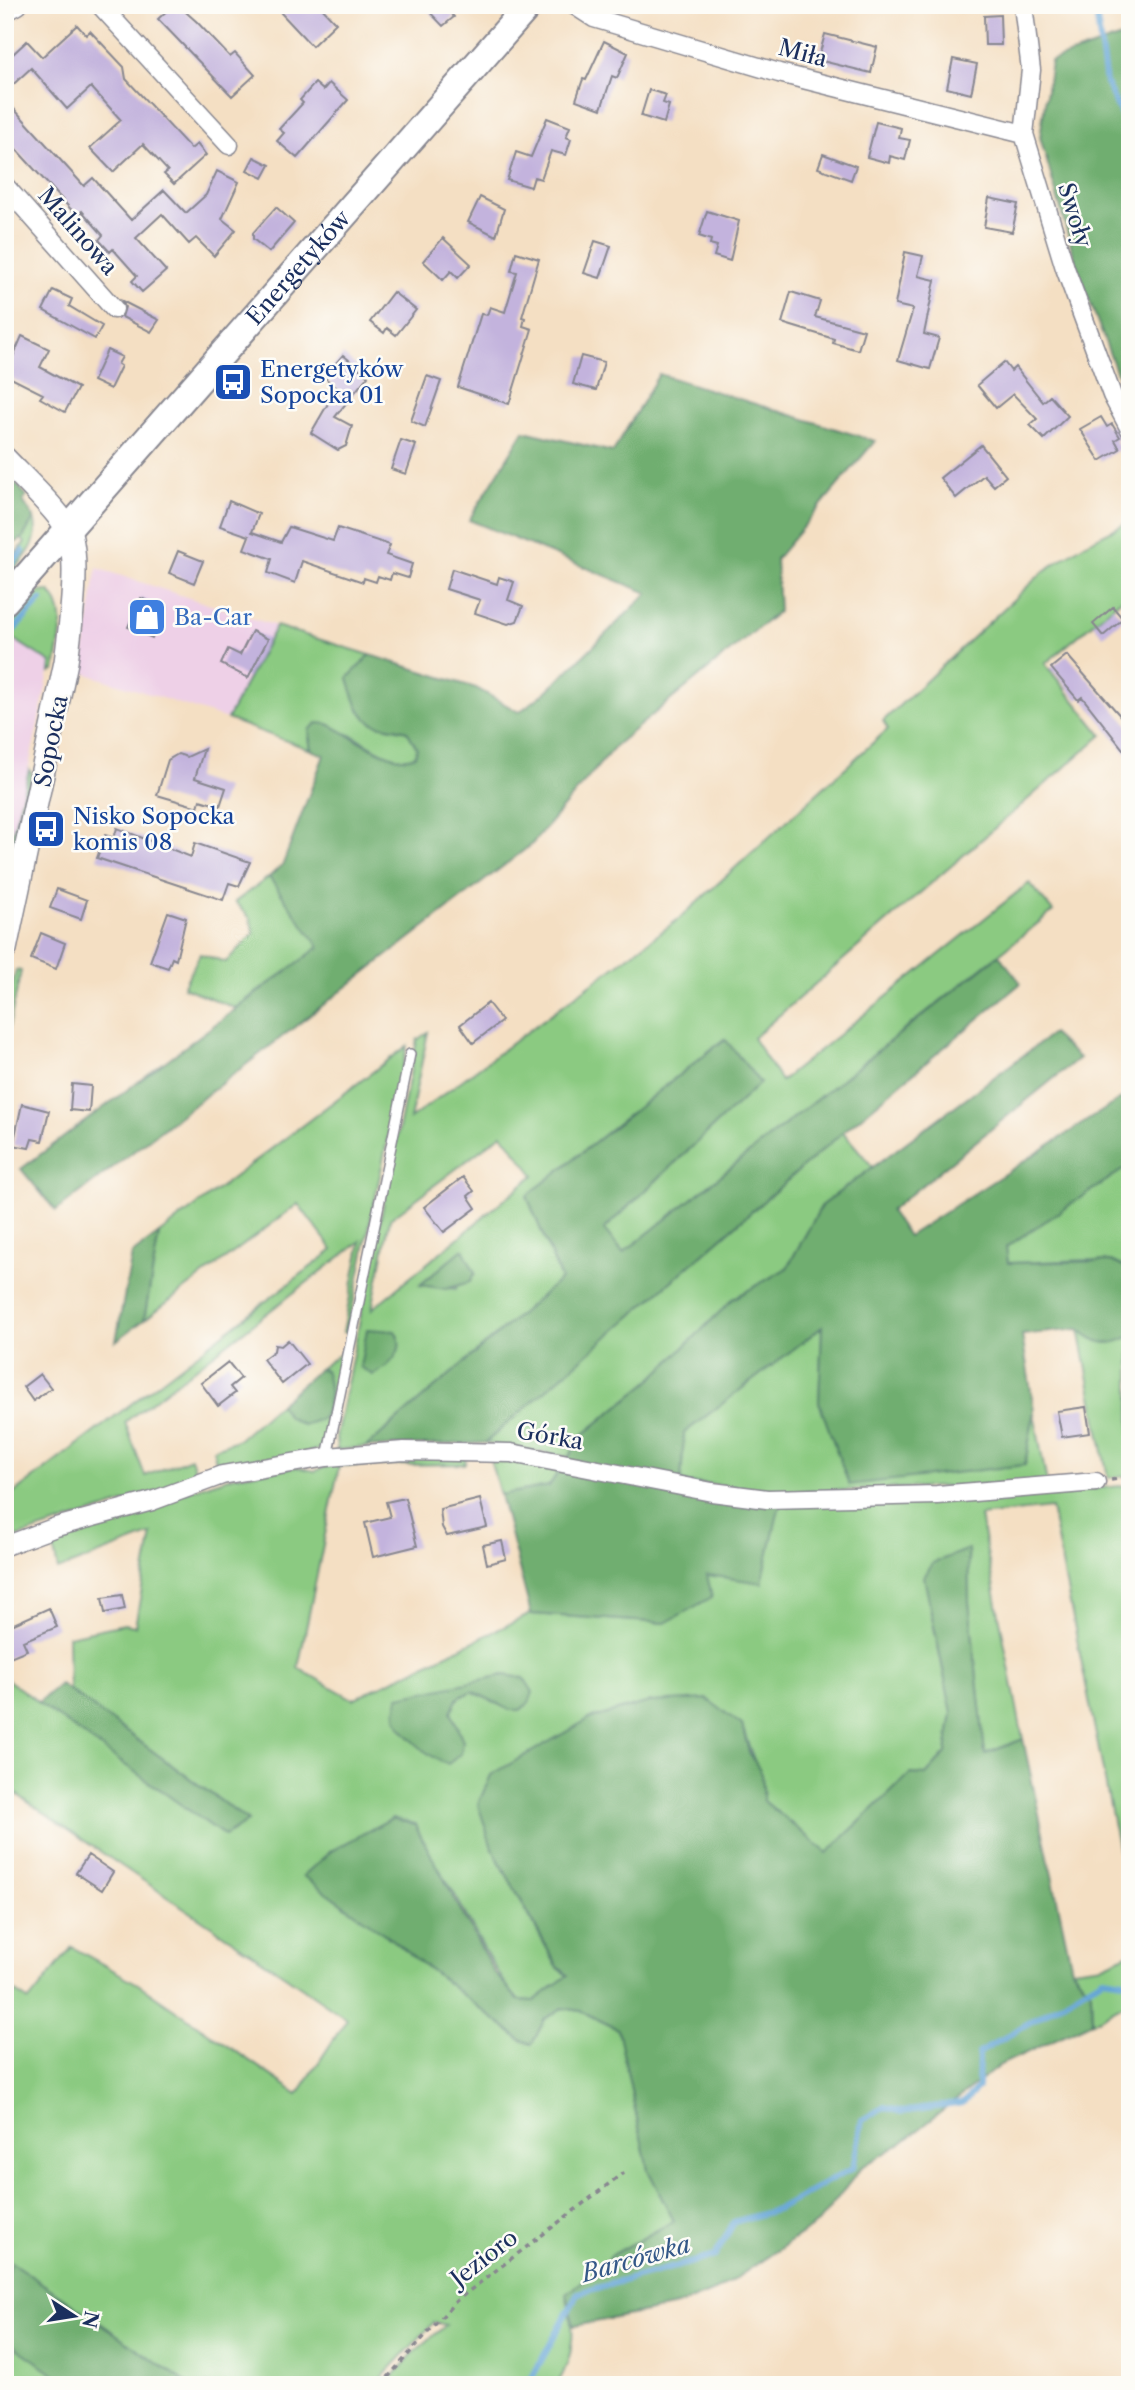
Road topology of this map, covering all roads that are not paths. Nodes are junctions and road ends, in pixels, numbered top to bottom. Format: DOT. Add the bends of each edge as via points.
graph roads {
  1 [pos="18,5"];
  2 [pos="100,5"];
  3 [pos="529,5"];
  4 [pos="574,5"];
  5 [pos="1023,5"];
  6 [pos="5,12"];
  7 [pos="1024,134"];
  8 [pos="229,145"];
  9 [pos="5,186"];
  10 [pos="114,309"];
  11 [pos="1130,429"];
  12 [pos="5,459"];
  13 [pos="69,530"];
  14 [pos="5,601"];
  15 [pos="5,949"];
  16 [pos="410,1054"];
  17 [pos="327,1457"];
  18 [pos="1096,1482"];
  19 [pos="5,1546"];
  1 -- 6 [label="street"];
  2 -- 8 [label="street"];
  3 -- 13 [label="main road, Energetyków"];
  4 -- 7 [label="street, Miła" via="594,18 779,73"];
  5 -- 7 [label="street, Swoły" via="1031,70"];
  7 -- 11 [label="street, Swoły" via="1070,281 1112,395"];
  9 -- 10 [label="street, Malinowa"];
  12 -- 13 [label="street"];
  13 -- 14 [label="main road, Energetyków"];
  13 -- 15 [label="street, Sopocka" via="73,546 66,662"];
  16 -- 17 [label="lane"];
  17 -- 18 [label="street, Górka" via="404,1451 511,1453 767,1499 937,1495"];
  17 -- 19 [label="street, Górka" via="222,1475"];
}
